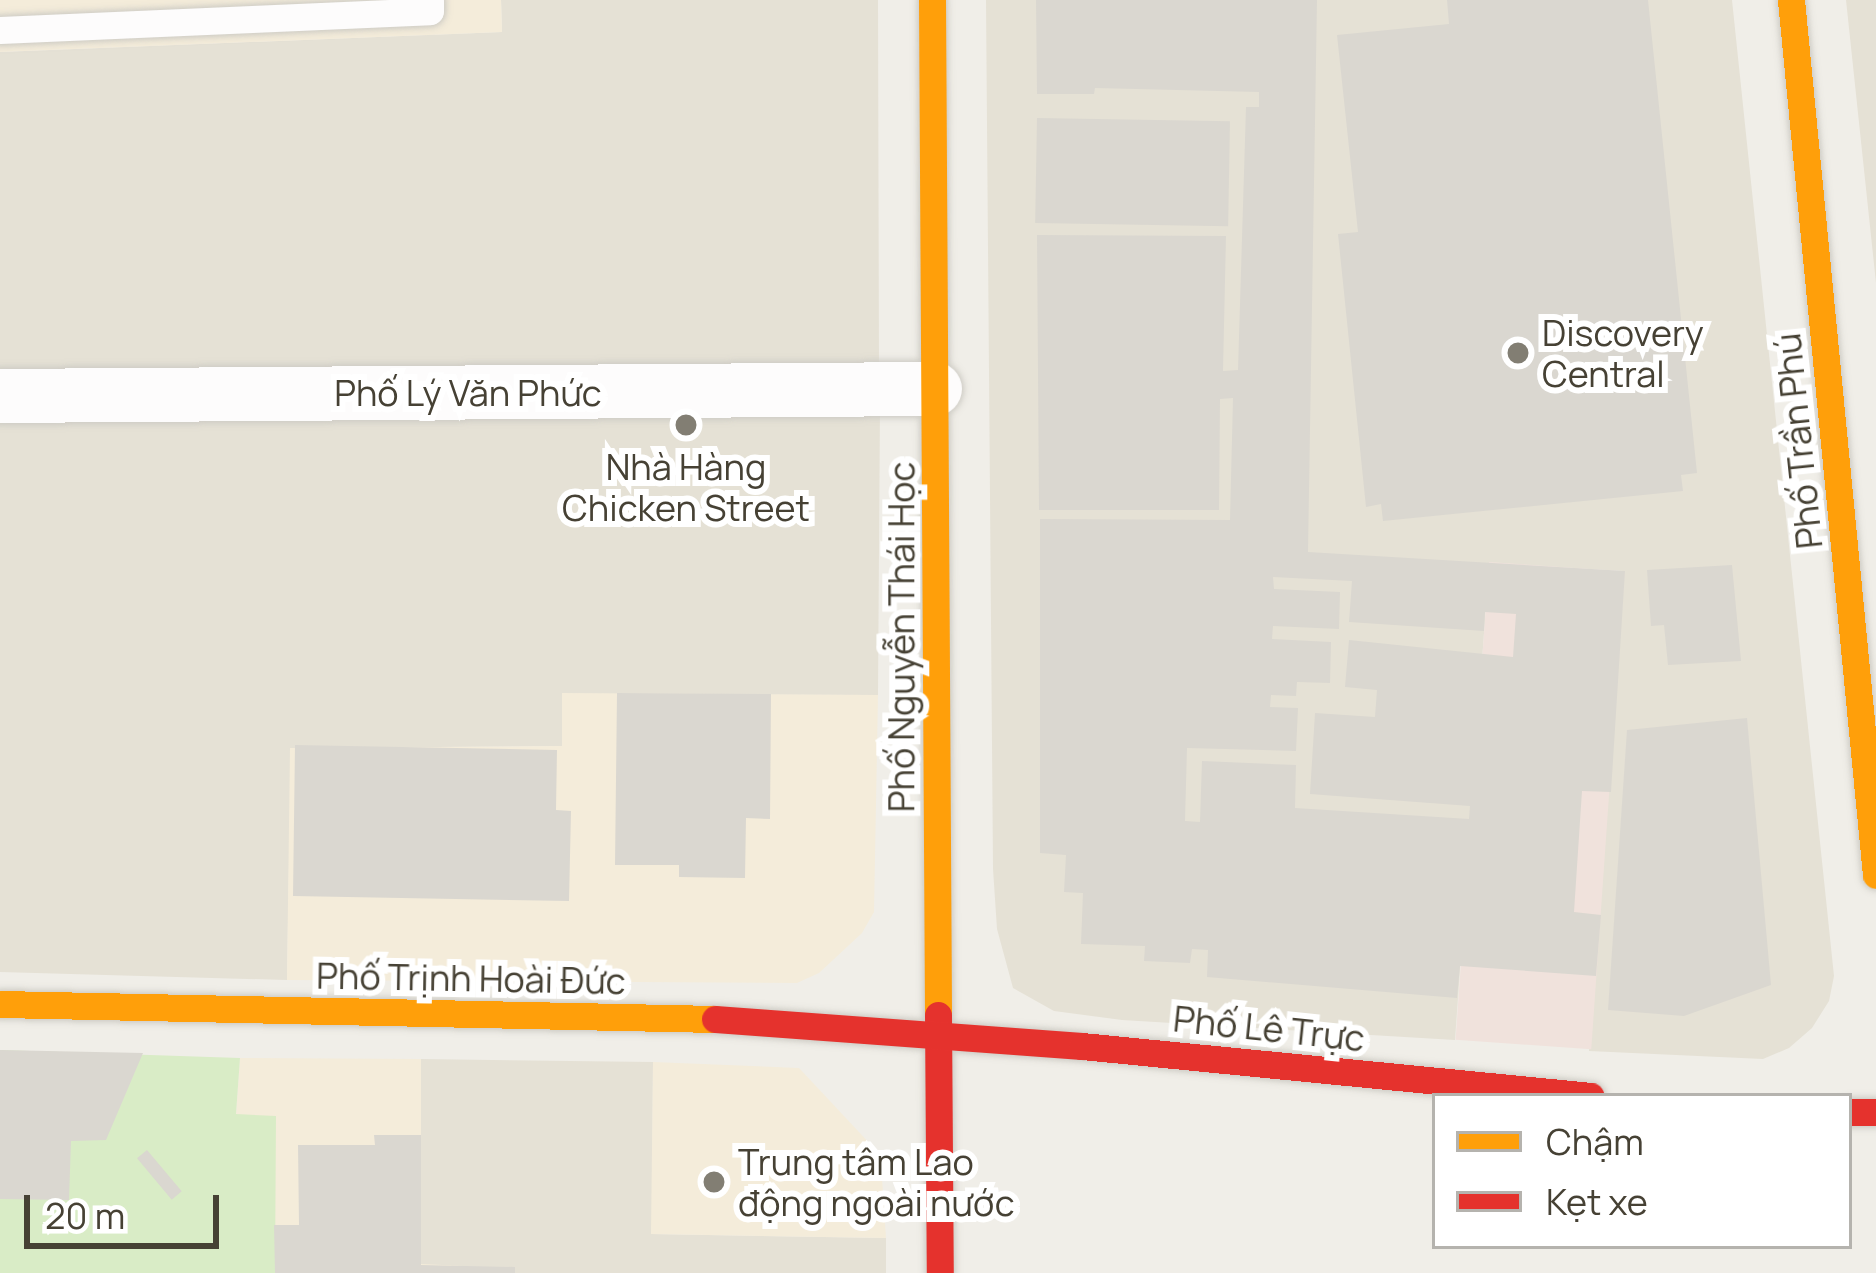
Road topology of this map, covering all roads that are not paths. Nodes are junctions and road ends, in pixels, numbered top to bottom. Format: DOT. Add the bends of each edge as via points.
graph roads {
  1 [pos="430,0"];
  2 [pos="932,0"];
  3 [pos="1791,0"];
  4 [pos="0,30"];
  5 [pos="935,388"];
  6 [pos="0,396"];
  7 [pos="1876,875"];
  8 [pos="0,1004"];
  9 [pos="940,1033"];
  10 [pos="1560,1093"];
  11 [pos="940,1273"];
  1 -- 4 [label="lane" via="430,11"];
  2 -- 5 [label="main road, Phố Nguyễn Thái Học"];
  3 -- 7 [label="main road, Phố Trần Phú"];
  5 -- 6 [label="street, Phố Lý Văn Phức"];
  5 -- 9 [label="main road, Phố Nguyễn Thái Học"];
  8 -- 9 [label="main road, Phố Trịnh Hoài Đức" via="743,1020"];
  9 -- 10 [label="main road, Phố Lê Trực"];
  9 -- 11 [label="main road, Phố Nguyễn Thái Học"];
}
